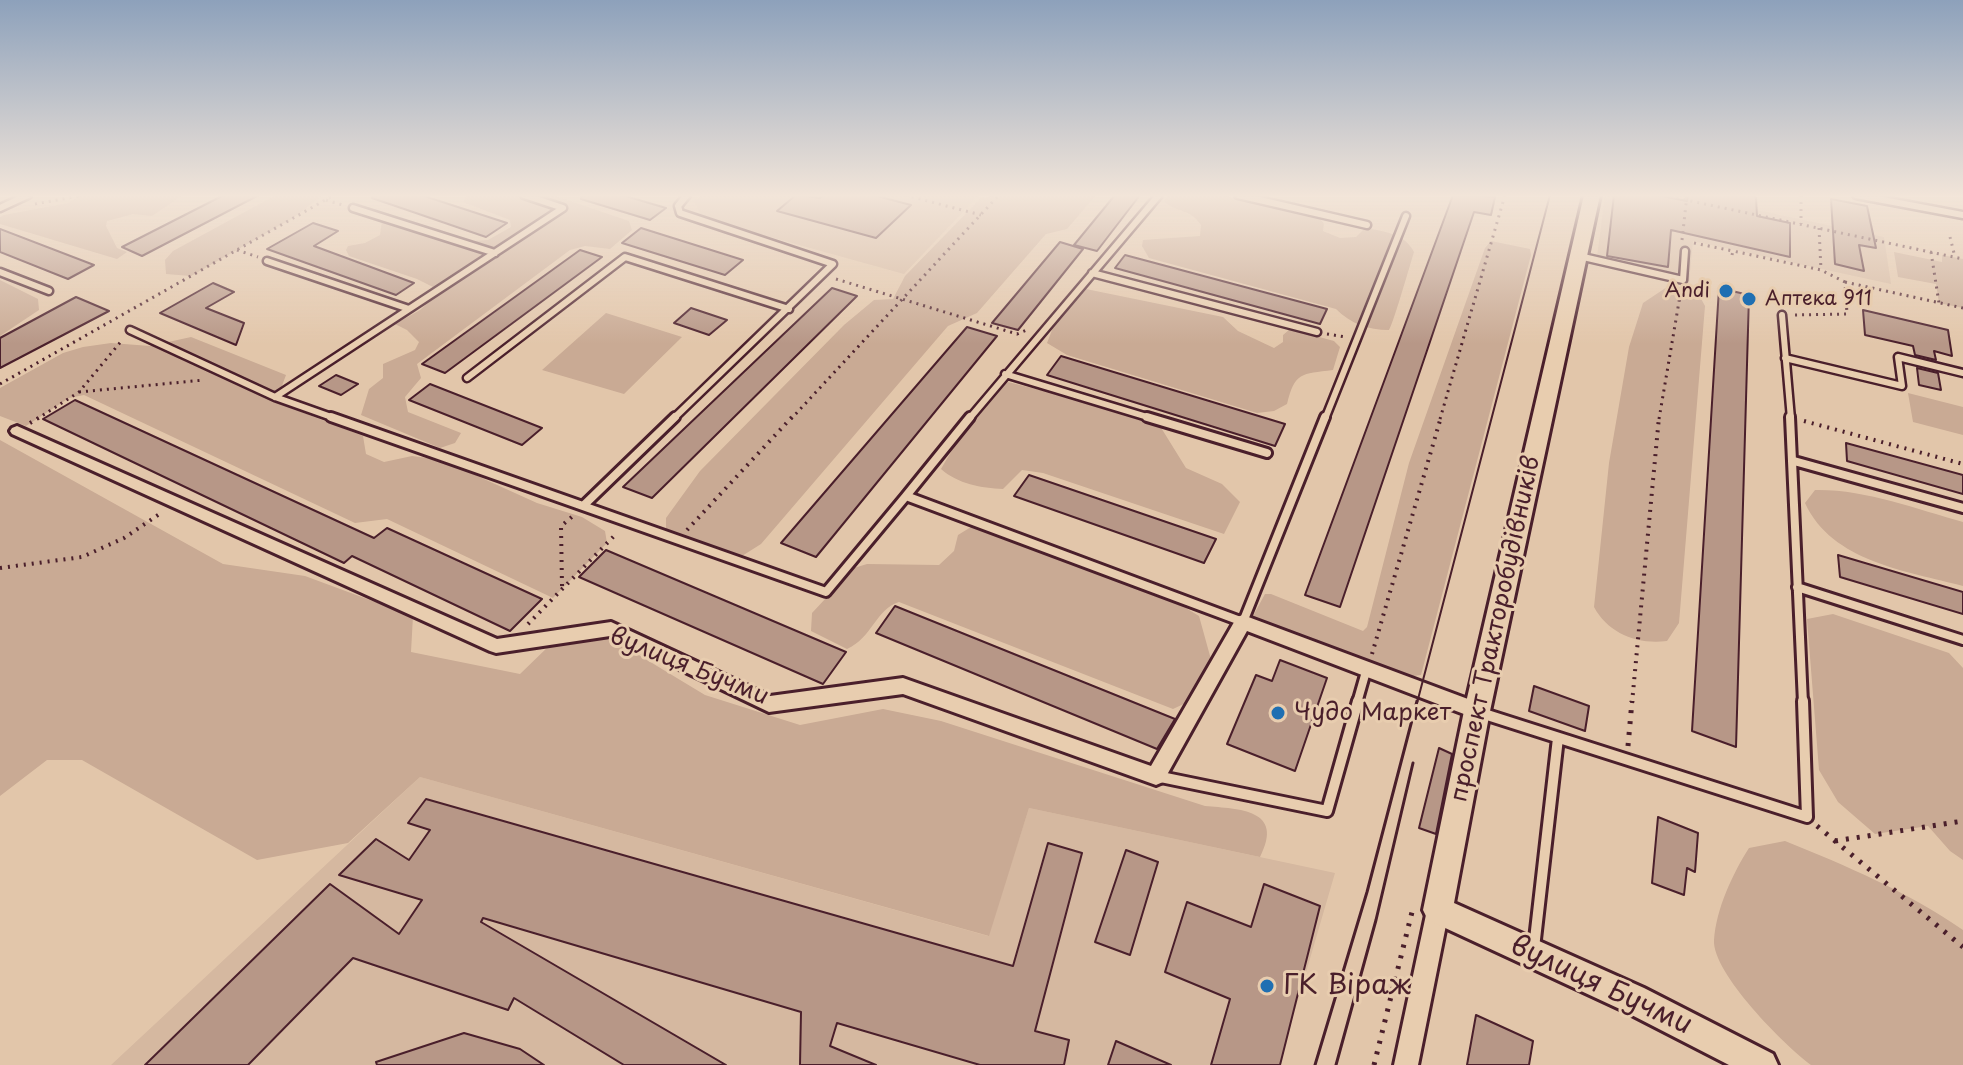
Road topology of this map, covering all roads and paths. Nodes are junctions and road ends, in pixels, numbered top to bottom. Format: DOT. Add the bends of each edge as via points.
graph roads {
  1 [pos="246,245"];
  2 [pos="469,245"];
  3 [pos="508,245"];
  4 [pos="775,245"];
  5 [pos="953,245"];
  6 [pos="1116,245"];
  7 [pos="1394,245"];
  8 [pos="1491,245"];
  9 [pos="1581,245"];
  10 [pos="1700,245"];
  11 [pos="1820,245"];
  12 [pos="1897,245"];
  13 [pos="1952,245"];
  14 [pos="237,250"];
  15 [pos="1685,251"];
  16 [pos="1931,252"];
  17 [pos="495,253"];
  18 [pos="1578,256"];
  19 [pos="1955,257"];
  20 [pos="1963,259"];
  21 [pos="267,261"];
  22 [pos="1821,270"];
  23 [pos="0,272"];
  24 [pos="1092,273"];
  25 [pos="823,275"];
  26 [pos="1683,280"];
  27 [pos="1845,282"];
  28 [pos="49,291"];
  29 [pos="903,298"];
  30 [pos="1939,303"];
  31 [pos="1963,308"];
  32 [pos="409,309"];
  33 [pos="789,309"];
  34 [pos="1782,315"];
  35 [pos="1048,323"];
  36 [pos="130,330"];
  37 [pos="1317,332"];
  38 [pos="1356,339"];
  39 [pos="1785,358"];
  40 [pos="1963,373"];
  41 [pos="1005,374"];
  42 [pos="232,377"];
  43 [pos="467,378"];
  44 [pos="0,384"];
  45 [pos="79,392"];
  46 [pos="275,397"];
  47 [pos="1812,423"];
  48 [pos="17,431"];
  49 [pos="1267,453"];
  50 [pos="1794,461"];
  51 [pos="1963,464"];
  52 [pos="906,496"];
  53 [pos="176,503"];
  54 [pos="583,506"];
  55 [pos="1963,508"];
  56 [pos="678,540"];
  57 [pos="607,543"];
  58 [pos="0,568"];
  59 [pos="1797,587"];
  60 [pos="562,588"];
  61 [pos="1243,622"];
  62 [pos="1963,640"];
  63 [pos="510,644"];
  64 [pos="1368,667"];
  65 [pos="1477,711"];
  66 [pos="1558,738"];
  67 [pos="1627,759"];
  68 [pos="1156,776"];
  69 [pos="1807,817"];
  70 [pos="1963,821"];
  71 [pos="1835,841"];
  72 [pos="1427,902"];
  73 [pos="1963,947"];
  74 [pos="1533,954"];
  75 [pos="1374,1065"];
  76 [pos="1406,1065"];
  77 [pos="1762,1065"];
  1 -- 14 [label="path"];
  2 -- 17 [label="lane"];
  3 -- 17 [label="lane"];
  4 -- 25 [label="lane" via="833,264"];
  5 -- 29 [label="path"];
  6 -- 24 [label="lane"];
  7 -- 38 [label="lane"];
  8 -- 64 [label="path"];
  9 -- 18 [label="street, проспект Тракторобудівників"];
  10 -- 22 [label="path"];
  11 -- 22 [label="path"];
  12 -- 16 [label="path"];
  13 -- 19 [label="path"];
  14 -- 21 [label="path"];
  14 -- 44 [label="path"];
  15 -- 26 [label="lane"];
  16 -- 19 [label="path"];
  16 -- 30 [label="path"];
  17 -- 32 [label="lane"];
  18 -- 26 [label="lane"];
  18 -- 65 [label="street, проспект Тракторобудівників"];
  19 -- 20 [label="path"];
  21 -- 32 [label="lane"];
  22 -- 27 [label="path"];
  23 -- 28 [label="lane"];
  24 -- 35 [label="lane"];
  24 -- 37 [label="lane"];
  25 -- 29 [label="path"];
  25 -- 33 [label="lane"];
  26 -- 67 [label="path" via="1661,396"];
  27 -- 30 [label="path"];
  27 -- 34 [label="path" via="1847,314"];
  29 -- 35 [label="path" via="1017,334"];
  29 -- 56 [label="path"];
  30 -- 31 [label="path"];
  32 -- 46 [label="lane"];
  33 -- 43 [label="lane" via="625,257"];
  33 -- 54 [label="lane"];
  34 -- 39 [label="lane"];
  35 -- 41 [label="lane"];
  36 -- 42 [label="lane"];
  36 -- 45 [label="path"];
  37 -- 38 [label="path"];
  38 -- 61 [label="lane"];
  39 -- 40 [label="lane" via="1902,386 1898,357"];
  39 -- 50 [label="lane"];
  41 -- 49 [label="lane"];
  41 -- 52 [label="lane"];
  42 -- 45 [label="path"];
  42 -- 46 [label="lane"];
  45 -- 48 [label="path"];
  46 -- 54 [label="lane"];
  47 -- 51 [label="path"];
  48 -- 53 [label="street, вулиця Бучми"];
  50 -- 55 [label="lane"];
  50 -- 59 [label="lane"];
  52 -- 56 [label="lane" via="826,592"];
  52 -- 61 [label="lane"];
  53 -- 58 [label="path" via="124,538 82,557"];
  53 -- 63 [label="street, вулиця Бучми" via="496,646"];
  54 -- 56 [label="lane"];
  54 -- 60 [label="path" via="561,526"];
  57 -- 60 [label="path"];
  59 -- 62 [label="lane"];
  59 -- 69 [label="lane"];
  60 -- 63 [label="path"];
  61 -- 64 [label="street"];
  61 -- 68 [label="street"];
  63 -- 68 [label="street, вулиця Бучми" via="611,629 769,704 903,686"];
  64 -- 65 [label="street"];
  64 -- 68 [label="lane" via="1327,811"];
  65 -- 66 [label="lane"];
  65 -- 72 [label="street, проспект Тракторобудівників"];
  66 -- 67 [label="lane"];
  66 -- 74 [label="lane"];
  67 -- 69 [label="lane"];
  69 -- 71 [label="path"];
  70 -- 71 [label="path"];
  71 -- 73 [label="path"];
  72 -- 74 [label="street, вулиця Бучми"];
  72 -- 75 [label="path"];
  72 -- 76 [label="street, проспект Тракторобудівників"];
  74 -- 77 [label="street, вулиця Бучми"];
}
